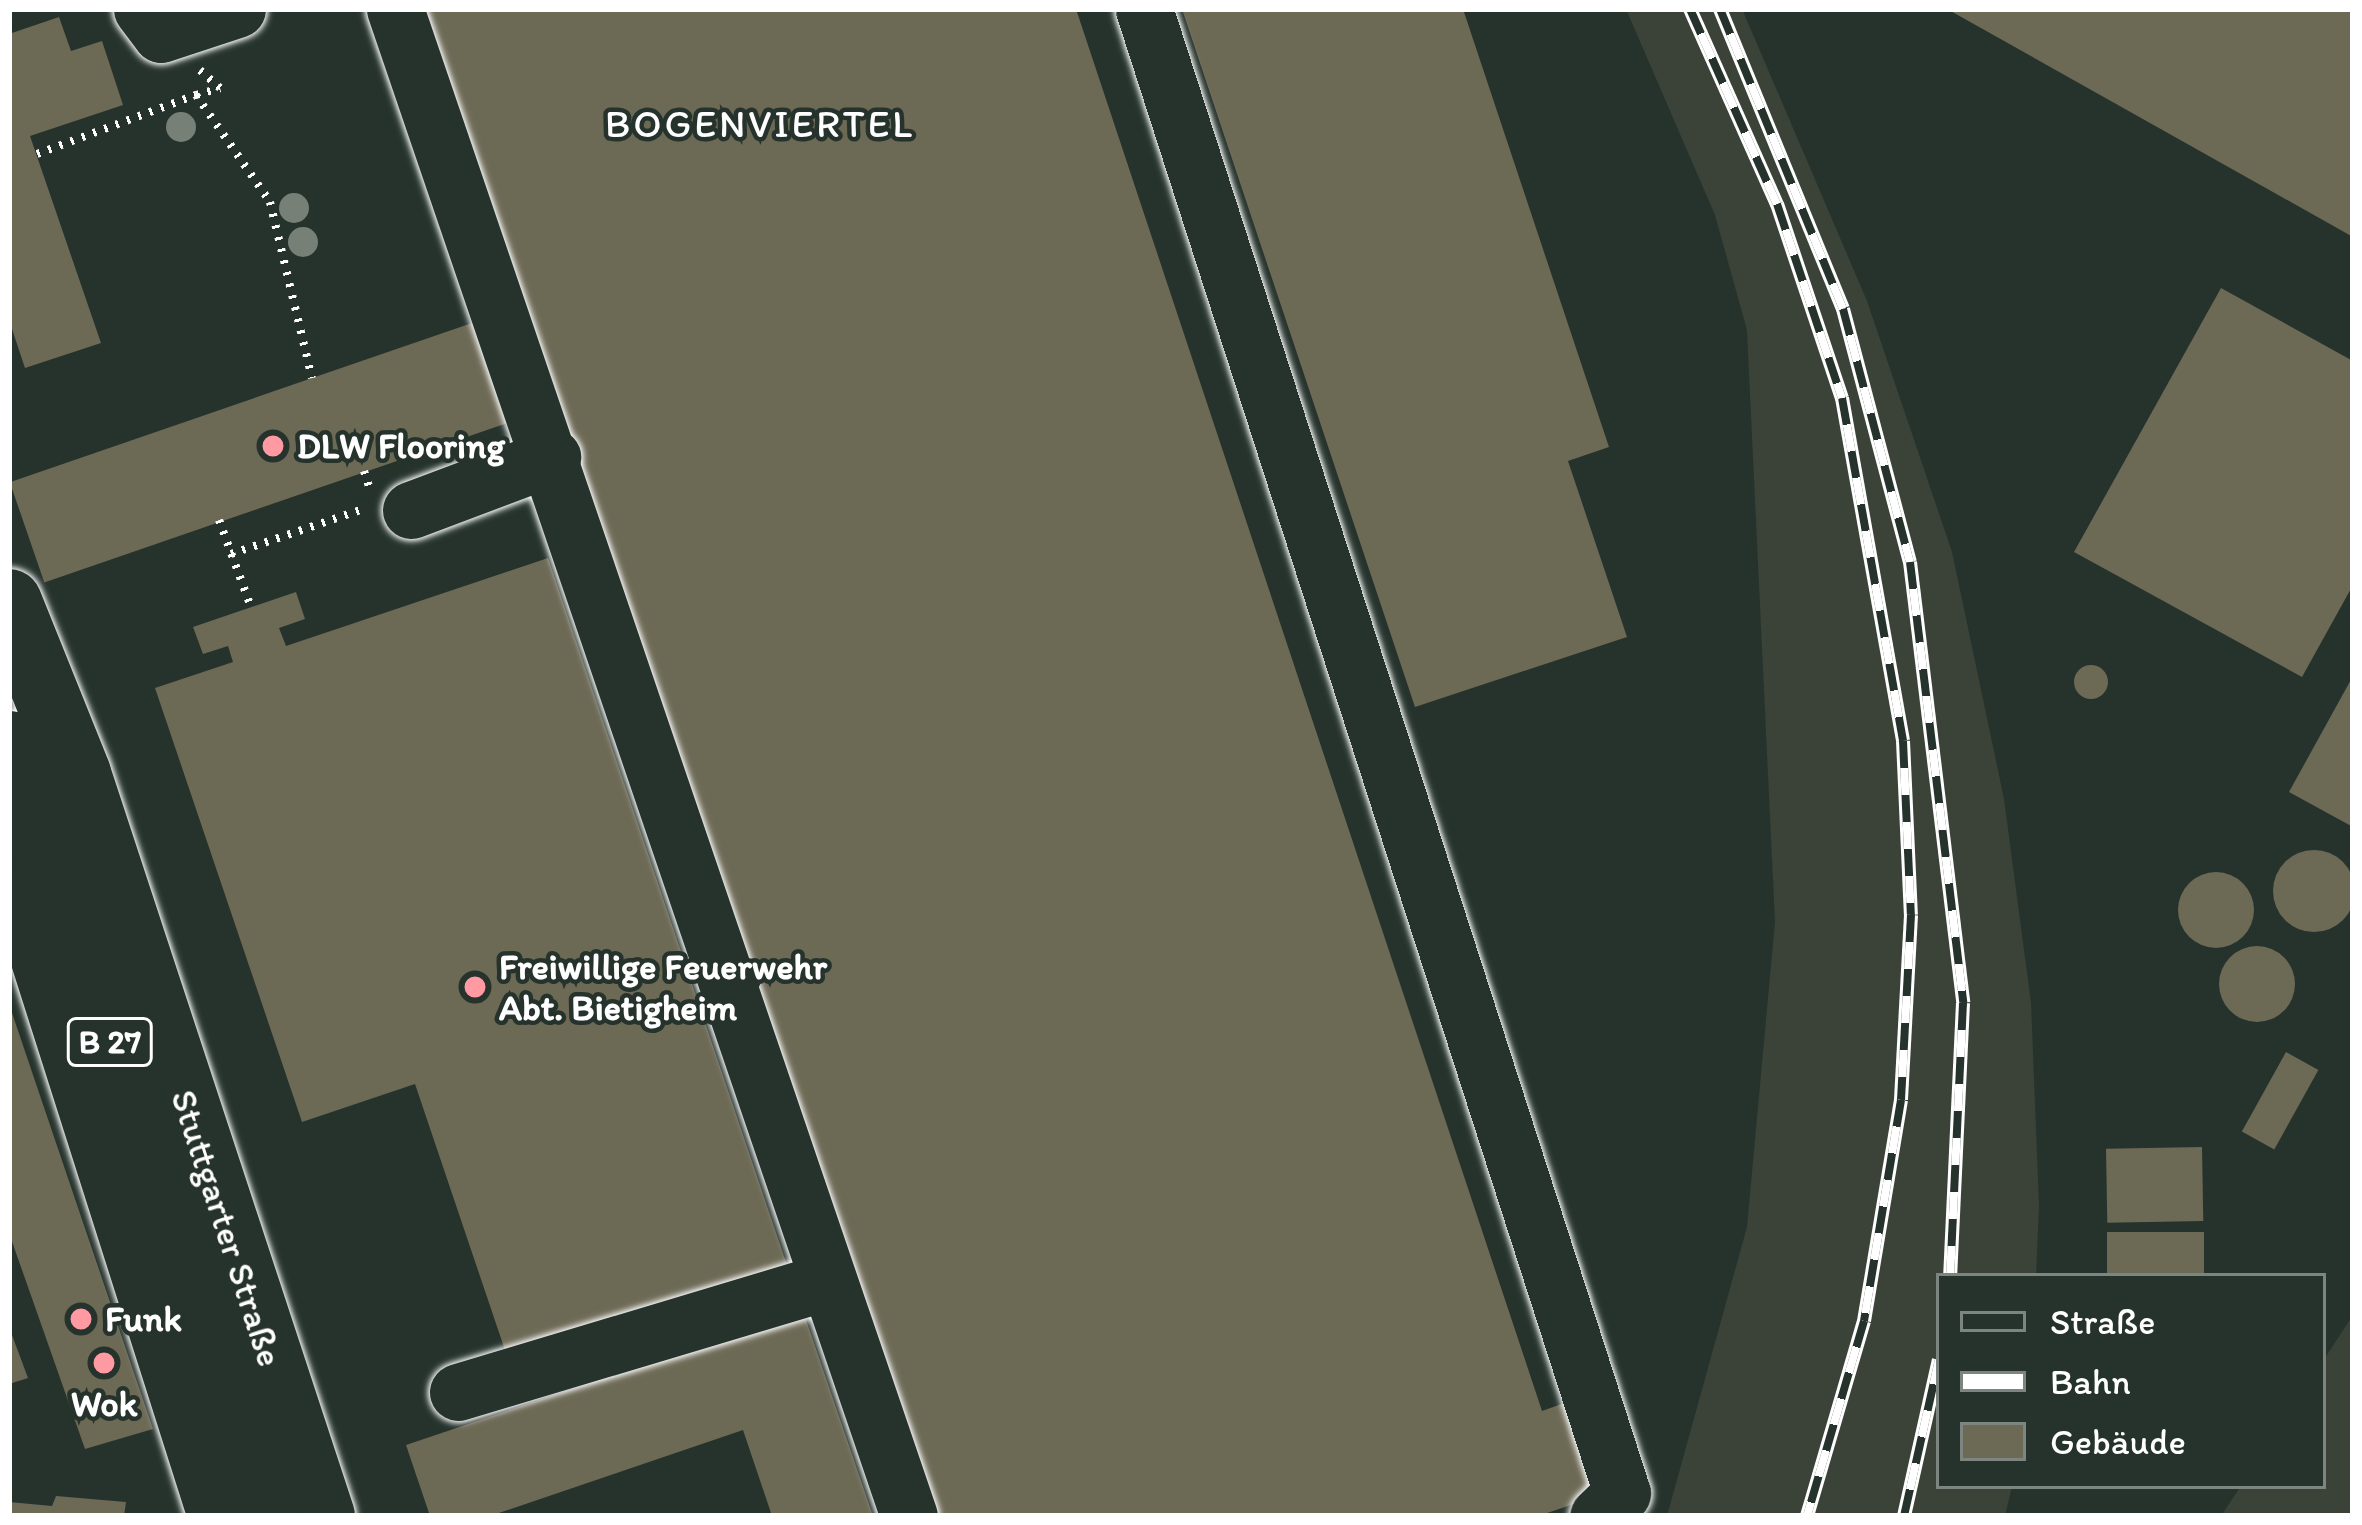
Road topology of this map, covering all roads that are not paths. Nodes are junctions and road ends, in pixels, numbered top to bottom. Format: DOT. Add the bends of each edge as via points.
graph roads {
  1 [pos="142,9"];
  2 [pos="237,9"];
  3 [pos="395,9"];
  4 [pos="1144,9"];
  5 [pos="552,457"];
  6 [pos="412,510"];
  7 [pos="9,602"];
  8 [pos="31,777"];
  9 [pos="828,1281"];
  10 [pos="458,1392"];
  11 [pos="216,1516"];
  12 [pos="270,1516"];
  13 [pos="322,1516"];
  14 [pos="909,1516"];
  15 [pos="1598,1516"];
  1 -- 2 [label="lane" via="161,34"];
  3 -- 5 [label="lane"];
  4 -- 15 [label="lane" via="1622,1493"];
  5 -- 6 [label="lane"];
  5 -- 9 [label="lane"];
  7 -- 8 [label="main road, Stuttgarter Straße / B 27"];
  8 -- 11 [label="lane" via="12,875"];
  8 -- 12 [label="main road, Stuttgarter Straße / B 27"];
  8 -- 13 [label="main road, Stuttgarter Straße / B 27"];
  9 -- 10 [label="lane"];
  9 -- 14 [label="lane"];
}
